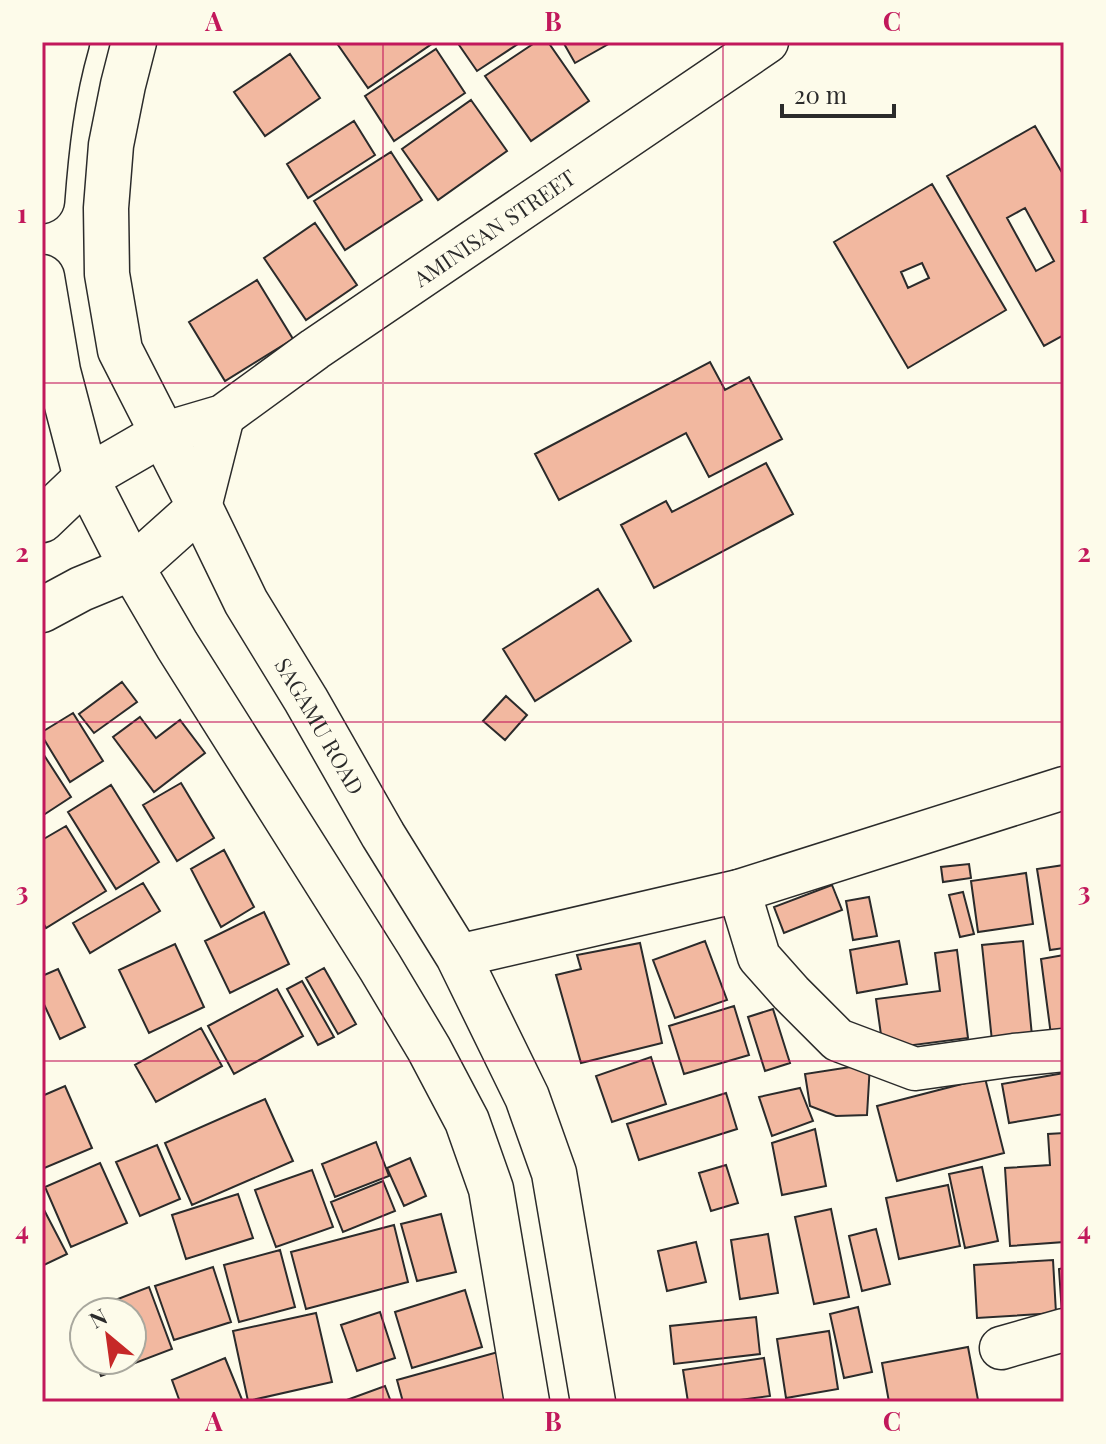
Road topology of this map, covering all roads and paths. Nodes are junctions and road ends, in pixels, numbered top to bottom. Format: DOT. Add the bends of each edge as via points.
graph roads {
  1 [pos="67,42"];
  2 [pos="134,42"];
  3 [pos="767,42"];
  4 [pos="42,201"];
  5 [pos="42,277"];
  6 [pos="223,416"];
  7 [pos="162,434"];
  8 [pos="86,478"];
  9 [pos="200,507"];
  10 [pos="42,520"];
  11 [pos="132,568"];
  12 [pos="42,610"];
  13 [pos="1064,788"];
  14 [pos="739,891"];
  15 [pos="458,956"];
  16 [pos="1064,1050"];
  17 [pos="1064,1330"];
  18 [pos="1001,1348"];
  19 [pos="527,1402"];
  20 [pos="593,1402"];
  1 -- 4 [label="main road" via="47,136"];
  2 -- 7 [label="main road, SAGAMU ROAD" via="111,145 107,274 120,350"];
  3 -- 6 [label="street, AMINISAN STREET"];
  5 -- 8 [label="main road" via="58,371"];
  6 -- 7 [label="street, AMINISAN STREET"];
  6 -- 9 [label="street"];
  7 -- 8 [label="main road"];
  7 -- 9 [label="main road, SAGAMU ROAD"];
  8 -- 10 [label="main road"];
  8 -- 11 [label="main road"];
  9 -- 11 [label="main road"];
  9 -- 15 [label="main road, SAGAMU ROAD" via="246,602"];
  11 -- 12 [label="main road"];
  11 -- 19 [label="main road" via="380,967 467,1121 491,1189"];
  13 -- 14 [label="street"];
  14 -- 15 [label="street"];
  14 -- 16 [label="street" via="759,957 838,1040 915,1069"];
  15 -- 20 [label="main road, SAGAMU ROAD" via="527,1097 554,1173"];
  17 -- 18 [label="street"];
}
